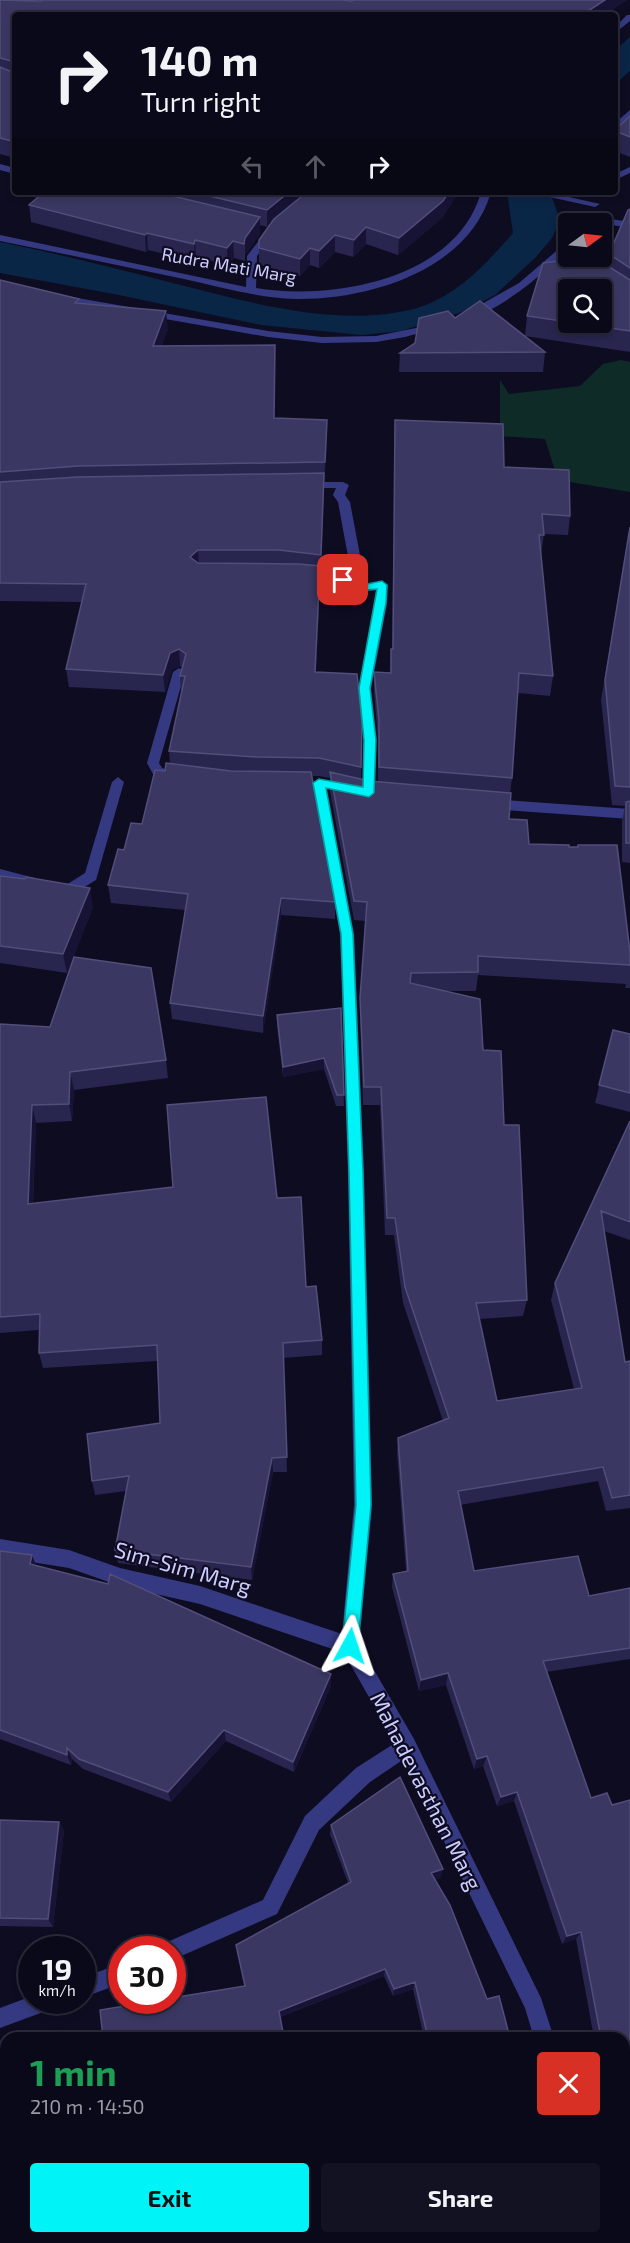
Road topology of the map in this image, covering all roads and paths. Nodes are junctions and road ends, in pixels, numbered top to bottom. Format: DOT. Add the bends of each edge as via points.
graph roads {
  1 [pos="630,17"];
  2 [pos="618,28"];
  3 [pos="630,113"];
  4 [pos="618,125"];
  5 [pos="485,195"];
  6 [pos="548,195"];
  7 [pos="594,195"];
  8 [pos="596,204"];
  9 [pos="592,213"];
  10 [pos="612,223"];
  11 [pos="279,225"];
  12 [pos="630,225"];
  13 [pos="259,229"];
  14 [pos="270,232"];
  15 [pos="0,238"];
  16 [pos="558,256"];
  17 [pos="556,259"];
  18 [pos="251,290"];
  19 [pos="52,296"];
  20 [pos="297,485"];
  21 [pos="292,576"];
  22 [pos="358,583"];
  23 [pos="178,672"];
  24 [pos="192,777"];
  25 [pos="118,782"];
  26 [pos="319,783"];
  27 [pos="369,792"];
  28 [pos="472,802"];
  29 [pos="630,814"];
  30 [pos="0,873"];
  31 [pos="0,1548"];
  32 [pos="350,1646"];
  33 [pos="407,1746"];
  34 [pos="186,1944"];
  35 [pos="18,2011"];
  36 [pos="0,2018"];
  37 [pos="542,2032"];
  1 -- 2 [label="street"];
  3 -- 4 [label="street"];
  5 -- 18 [label="street, Rudra Mati Marg" via="479,214 460,237 412,271 378,284 319,295"];
  6 -- 8 [label="street"];
  7 -- 8 [label="street"];
  8 -- 9 [label="street"];
  10 -- 12 [label="street"];
  11 -- 14 [label="street"];
  13 -- 14 [label="street"];
  14 -- 18 [label="street" via="252,256"];
  15 -- 18 [label="street, Rudra Mati Marg"];
  16 -- 17 [label="street"];
  17 -- 19 [label="street" via="509,296 453,322 408,335 354,342 309,341"];
  20 -- 22 [label="street" via="343,484 339,495 344,502"];
  21 -- 22 [label="street"];
  22 -- 27 [label="street" via="364,588 382,585 364,688 370,740"];
  23 -- 24 [label="street" via="153,763 158,771"];
  25 -- 30 [label="street" via="91,876 68,890 54,890"];
  26 -- 32 [label="street" via="347,934 356,1173 363,1505"];
  28 -- 29 [label="street"];
  31 -- 32 [label="street, Sim-Sim Marg" via="69,1559 120,1578 200,1595"];
  32 -- 33 [label="street, Mahadevasthan Marg"];
  33 -- 34 [label="street" via="363,1775 312,1823 270,1907"];
  33 -- 37 [label="street, Mahadevasthan Marg" via="534,2006"];
  35 -- 36 [label="street"];
}
